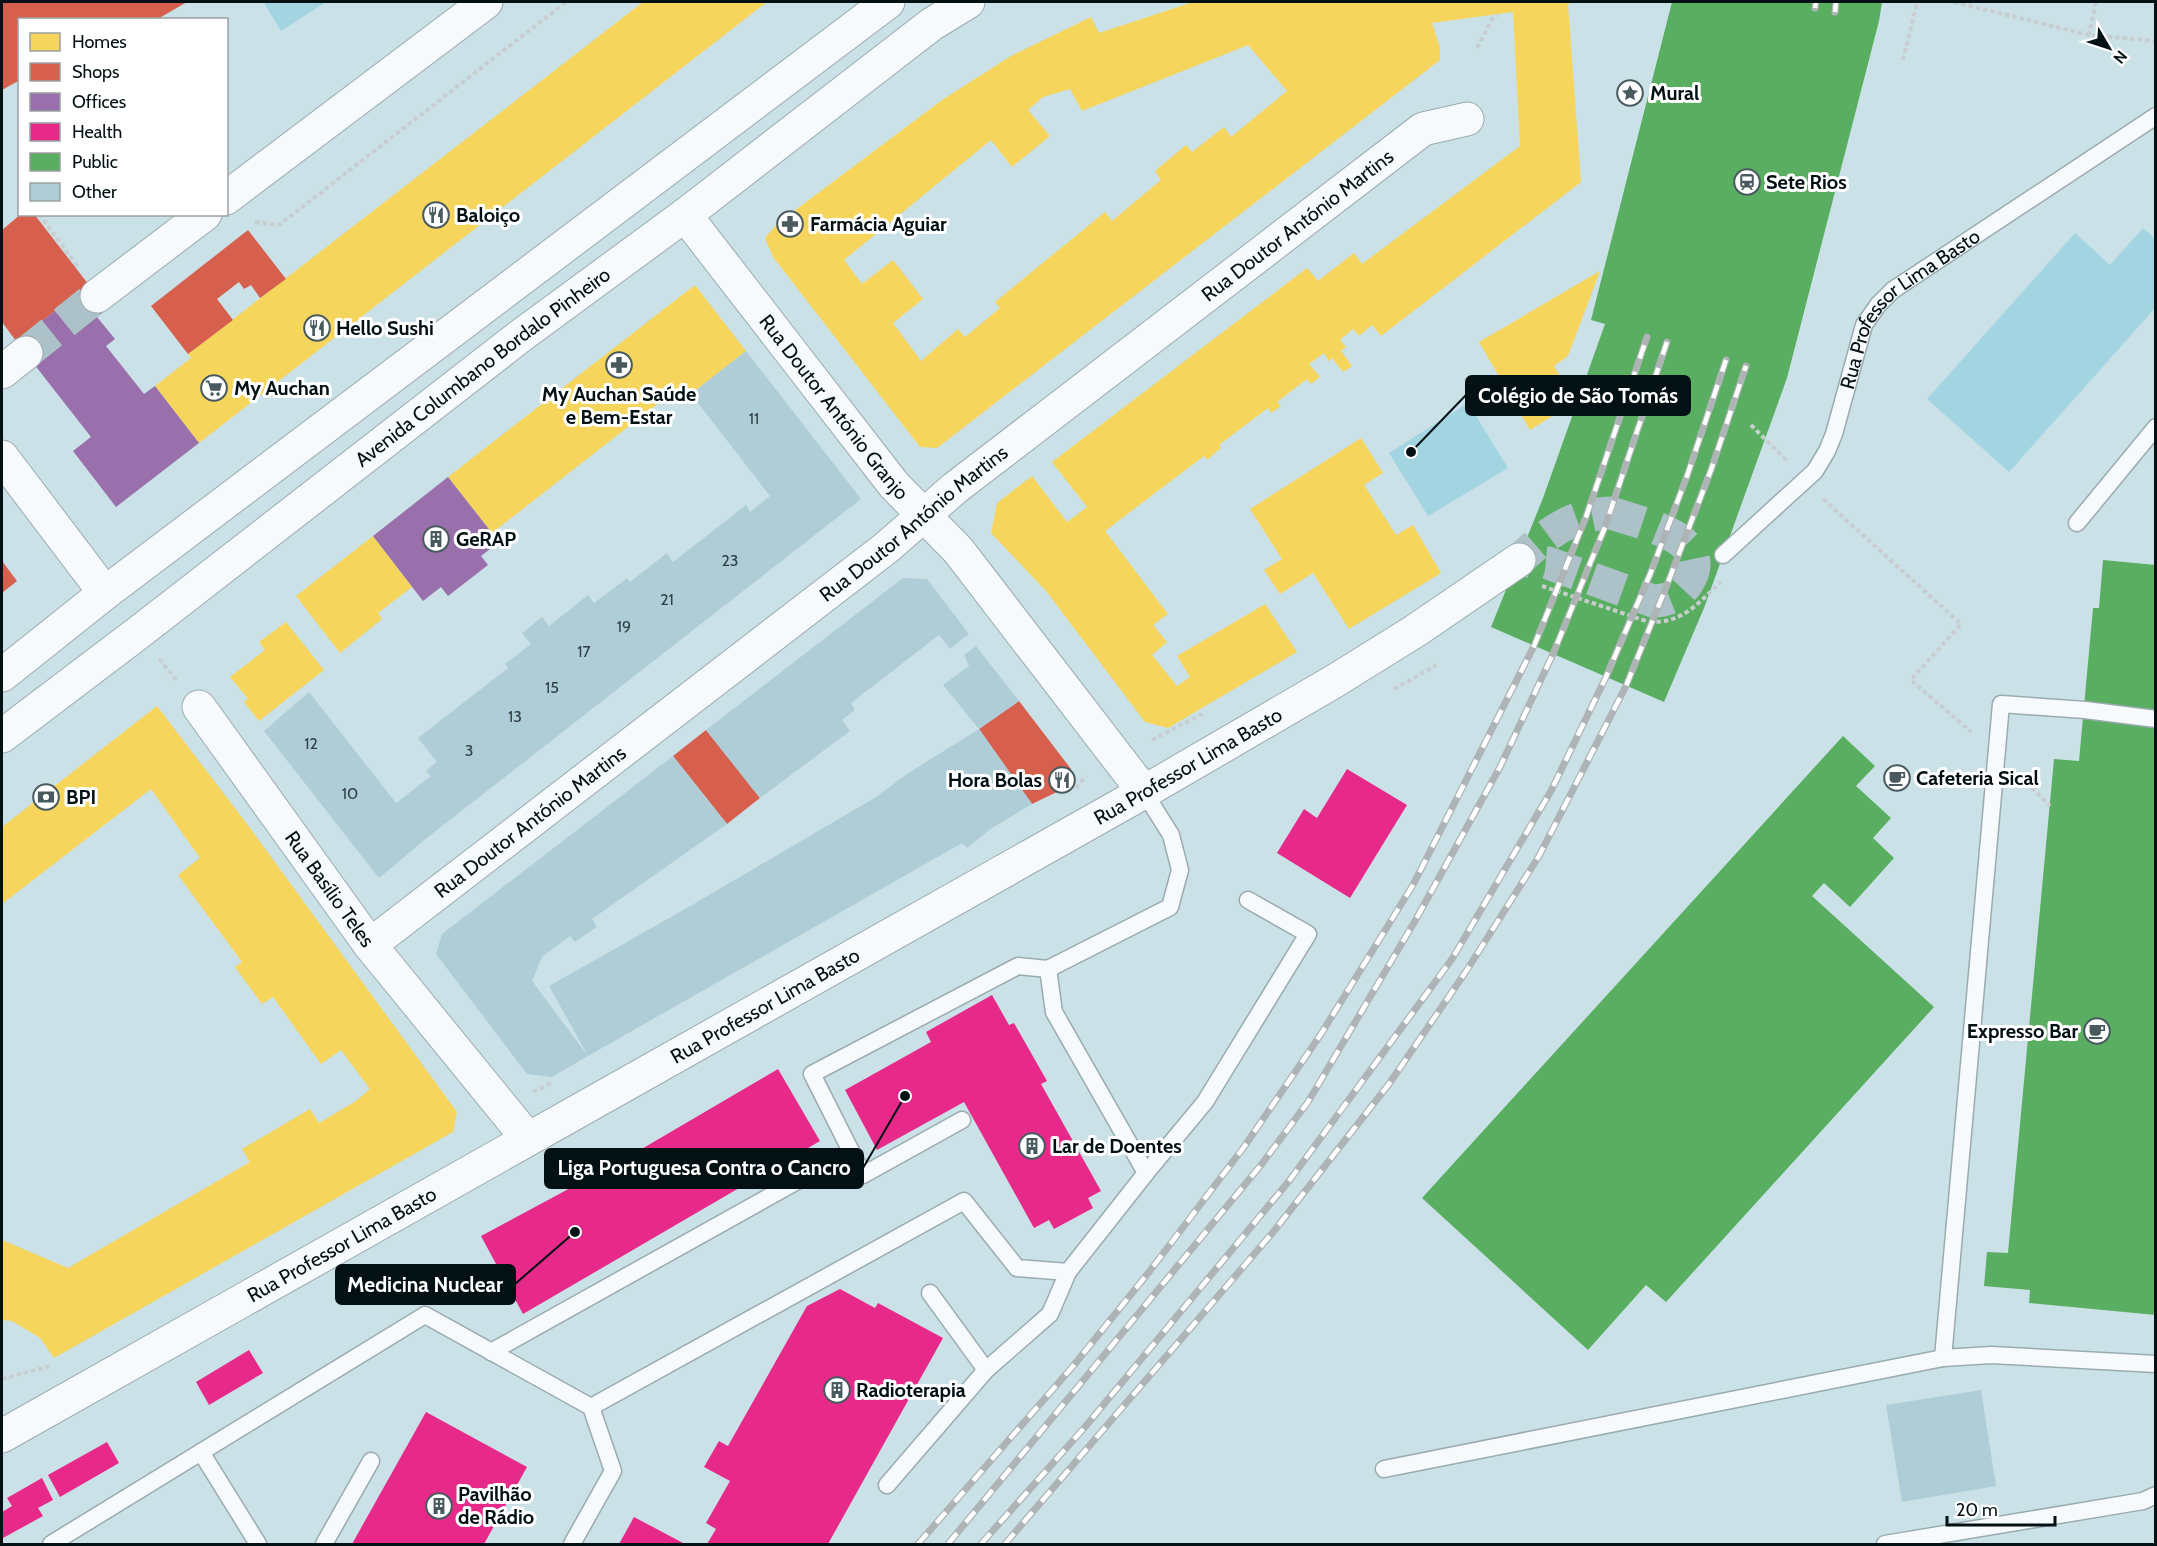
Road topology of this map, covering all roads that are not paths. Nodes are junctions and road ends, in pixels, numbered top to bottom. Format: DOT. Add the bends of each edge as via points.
graph roads {
  1 [pos="486,2"];
  2 [pos="888,2"];
  3 [pos="968,2"];
  4 [pos="2156,116"];
  5 [pos="1467,119"];
  6 [pos="236,210"];
  7 [pos="685,215"];
  8 [pos="202,216"];
  9 [pos="97,296"];
  10 [pos="2156,427"];
  11 [pos="2,457"];
  12 [pos="924,515"];
  13 [pos="2077,523"];
  14 [pos="1723,555"];
  15 [pos="1519,560"];
  16 [pos="105,593"];
  17 [pos="138,633"];
  18 [pos="2,675"];
  19 [pos="199,707"];
  20 [pos="2156,719"];
  21 [pos="2,736"];
  22 [pos="1144,792"];
  23 [pos="1248,900"];
  24 [pos="370,945"];
  25 [pos="1048,969"];
  26 [pos="962,1120"];
  27 [pos="528,1139"];
  28 [pos="851,1151"];
  29 [pos="1146,1173"];
  30 [pos="1068,1272"];
  31 [pos="930,1293"];
  32 [pos="491,1352"];
  33 [pos="1943,1358"];
  34 [pos="2156,1364"];
  35 [pos="986,1370"];
  36 [pos="591,1407"];
  37 [pos="2,1436"];
  38 [pos="201,1452"];
  39 [pos="371,1461"];
  40 [pos="1384,1469"];
  41 [pos="887,1485"];
  42 [pos="2156,1495"];
  43 [pos="51,1545"];
  44 [pos="258,1545"];
  45 [pos="324,1545"];
  46 [pos="572,1545"];
  47 [pos="1885,1545"];
  1 -- 6 [label="street"];
  2 -- 16 [label="street"];
  3 -- 7 [label="street, Avenida Columbano Bordalo Pinheiro" via="932,24"];
  4 -- 14 [label="lane, Rua Professor Lima Basto" via="1893,290 1878,305 1864,325 1834,434 1815,471"];
  5 -- 12 [label="street, Rua Doutor António Martins" via="1423,129"];
  7 -- 12 [label="street, Rua Doutor António Granjo" via="894,485"];
  7 -- 17 [label="street, Avenida Columbano Bordalo Pinheiro" via="519,337"];
  8 -- 9 [label="street"];
  10 -- 13 [label="lane"];
  11 -- 16 [label="street"];
  12 -- 22 [label="street, Rua Doutor António Granjo" via="958,550"];
  12 -- 24 [label="street, Rua Doutor António Martins"];
  15 -- 22 [label="street, Rua Professor Lima Basto" via="1415,631"];
  16 -- 17 [label="street"];
  16 -- 18 [label="street"];
  17 -- 21 [label="street, Avenida Columbano Bordalo Pinheiro"];
  19 -- 24 [label="street, Rua Basílio Teles"];
  20 -- 33 [label="lane" via="2001,704"];
  22 -- 25 [label="lane" via="1172,835 1180,870 1170,907"];
  22 -- 27 [label="street, Rua Professor Lima Basto"];
  23 -- 29 [label="lane" via="1308,934 1205,1102"];
  24 -- 27 [label="street, Rua Basílio Teles"];
  25 -- 28 [label="lane" via="1018,966 812,1074"];
  25 -- 29 [label="lane" via="1054,1012"];
  26 -- 28 [label="lane" via="863,1175"];
  27 -- 37 [label="street, Rua Professor Lima Basto"];
  28 -- 32 [label="lane"];
  29 -- 30 [label="lane"];
  30 -- 35 [label="lane" via="1050,1314"];
  30 -- 36 [label="lane" via="1017,1268 964,1201"];
  31 -- 35 [label="lane"];
  32 -- 36 [label="lane"];
  32 -- 38 [label="lane" via="425,1315"];
  33 -- 34 [label="lane" via="1991,1355"];
  33 -- 40 [label="lane"];
  35 -- 41 [label="lane"];
  36 -- 46 [label="lane" via="613,1471"];
  38 -- 43 [label="lane"];
  38 -- 44 [label="lane"];
  39 -- 45 [label="lane"];
  42 -- 47 [label="lane" via="2143,1501"];
}
